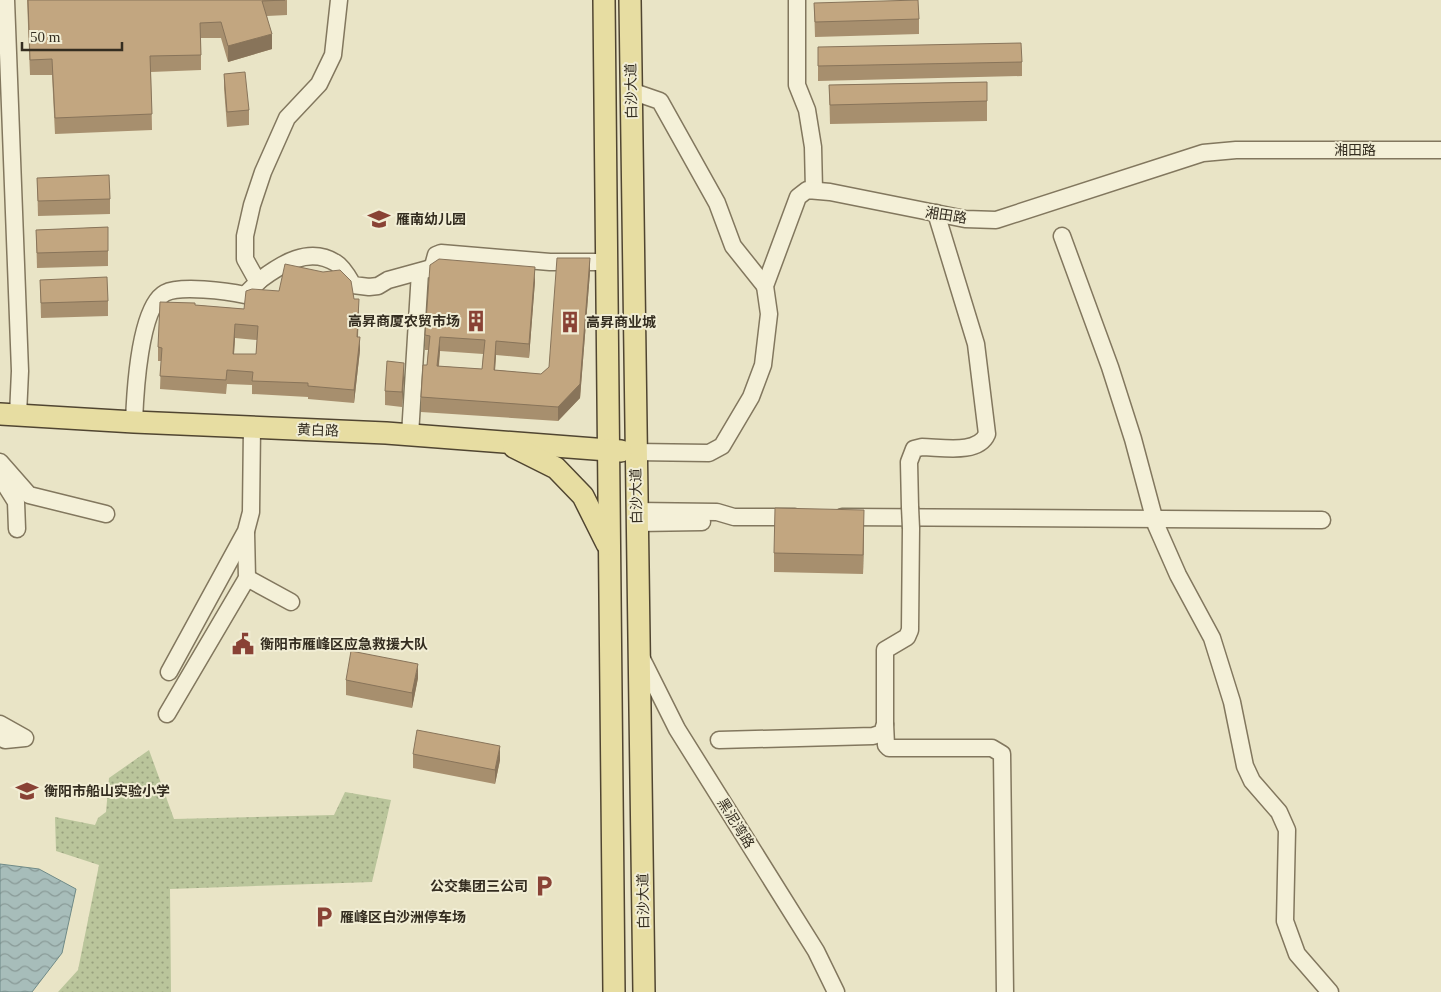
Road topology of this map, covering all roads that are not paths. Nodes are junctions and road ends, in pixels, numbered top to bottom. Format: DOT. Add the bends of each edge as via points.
graph roads {
  1 [pos="6,0"];
  2 [pos="339,0"];
  3 [pos="604,0"];
  4 [pos="630,0"];
  5 [pos="797,0"];
  6 [pos="631,90"];
  7 [pos="1441,150"];
  8 [pos="814,190"];
  9 [pos="936,214"];
  10 [pos="1062,236"];
  11 [pos="607,262"];
  12 [pos="420,272"];
  13 [pos="260,280"];
  14 [pos="765,286"];
  15 [pos="9,414"];
  16 [pos="134,422"];
  17 [pos="252,428"];
  18 [pos="410,435"];
  19 [pos="504,442"];
  20 [pos="609,450"];
  21 [pos="636,452"];
  22 [pos="0,462"];
  23 [pos="0,477"];
  24 [pos="106,514"];
  25 [pos="637,517"];
  26 [pos="1154,519"];
  27 [pos="1322,520"];
  28 [pos="17,529"];
  29 [pos="246,531"];
  30 [pos="610,552"];
  31 [pos="247,578"];
  32 [pos="291,602"];
  33 [pos="639,653"];
  34 [pos="169,672"];
  35 [pos="168,714"];
  36 [pos="0,724"];
  37 [pos="885,724"];
  38 [pos="0,737"];
  39 [pos="719,740"];
  40 [pos="614,992"];
  41 [pos="644,992"];
  42 [pos="836,992"];
  43 [pos="1005,992"];
  44 [pos="1330,992"];
  1 -- 15 [label="street" via="20,371"];
  2 -- 13 [label="street" via="332,55 319,84 287,118 252,205 245,236 245,259"];
  3 -- 11 [label="main road, 白沙大道"];
  4 -- 6 [label="main road, 白沙大道"];
  5 -- 8 [label="street" via="797,85 811,138"];
  6 -- 14 [label="street" via="660,101 717,203 733,246"];
  6 -- 21 [label="main road, 白沙大道"];
  7 -- 9 [label="street, 湘田路" via="1236,150 1203,153 996,220"];
  8 -- 9 [label="street, 湘田路"];
  8 -- 14 [label="street" via="807,190 798,198"];
  9 -- 37 [label="street, bridge" via="976,344 987,434 973,447 922,446 914,449 909,462 910,630 907,637 885,650"];
  10 -- 26 [label="street" via="1110,367"];
  11 -- 12 [label="street" via="550,262 443,252 436,255 432,268"];
  11 -- 20 [label="main road, 白沙大道"];
  12 -- 13 [label="street" via="388,280 378,286 361,287 353,285 337,263 304,256 281,264"];
  12 -- 18 [label="street"];
  13 -- 16 [label="street" via="245,295 219,290 173,291 158,298 138,356"];
  14 -- 21 [label="street" via="769,314 763,365 751,397 722,446 709,453"];
  15 -- 16 [label="main road, 黄白路"];
  16 -- 17 [label="main road, 黄白路"];
  17 -- 18 [label="main road, 黄白路"];
  17 -- 29 [label="street" via="251,512"];
  18 -- 19 [label="main road, 黄白路"];
  19 -- 20 [label="main road, 黄白路"];
  19 -- 30 [label="main road" via="556,468 583,496"];
  20 -- 21 [label="main road, 黄白路"];
  20 -- 30 [label="main road, 白沙大道"];
  21 -- 25 [label="main road, 白沙大道"];
  22 -- 24 [label="street" via="29,495"];
  23 -- 28 [label="street" via="16,502"];
  25 -- 26 [label="street" via="717,522 734,517"];
  25 -- 33 [label="main road, 白沙大道"];
  26 -- 27 [label="street"];
  26 -- 44 [label="street" via="1178,575 1212,638 1232,702 1245,766 1252,781 1278,812 1286,830 1285,921 1297,954"];
  29 -- 31 [label="street"];
  29 -- 34 [label="street"];
  30 -- 40 [label="main road, 白沙大道"];
  31 -- 32 [label="street"];
  31 -- 35 [label="street"];
  33 -- 41 [label="main road, 白沙大道"];
  33 -- 42 [label="street, 黑泥湾路" via="677,729 816,951"];
  36 -- 38 [label="street" via="25,738 5,740"];
  37 -- 39 [label="street" via="877,736"];
  37 -- 43 [label="street" via="889,748 992,748 1001,751 1004,776"];
}
